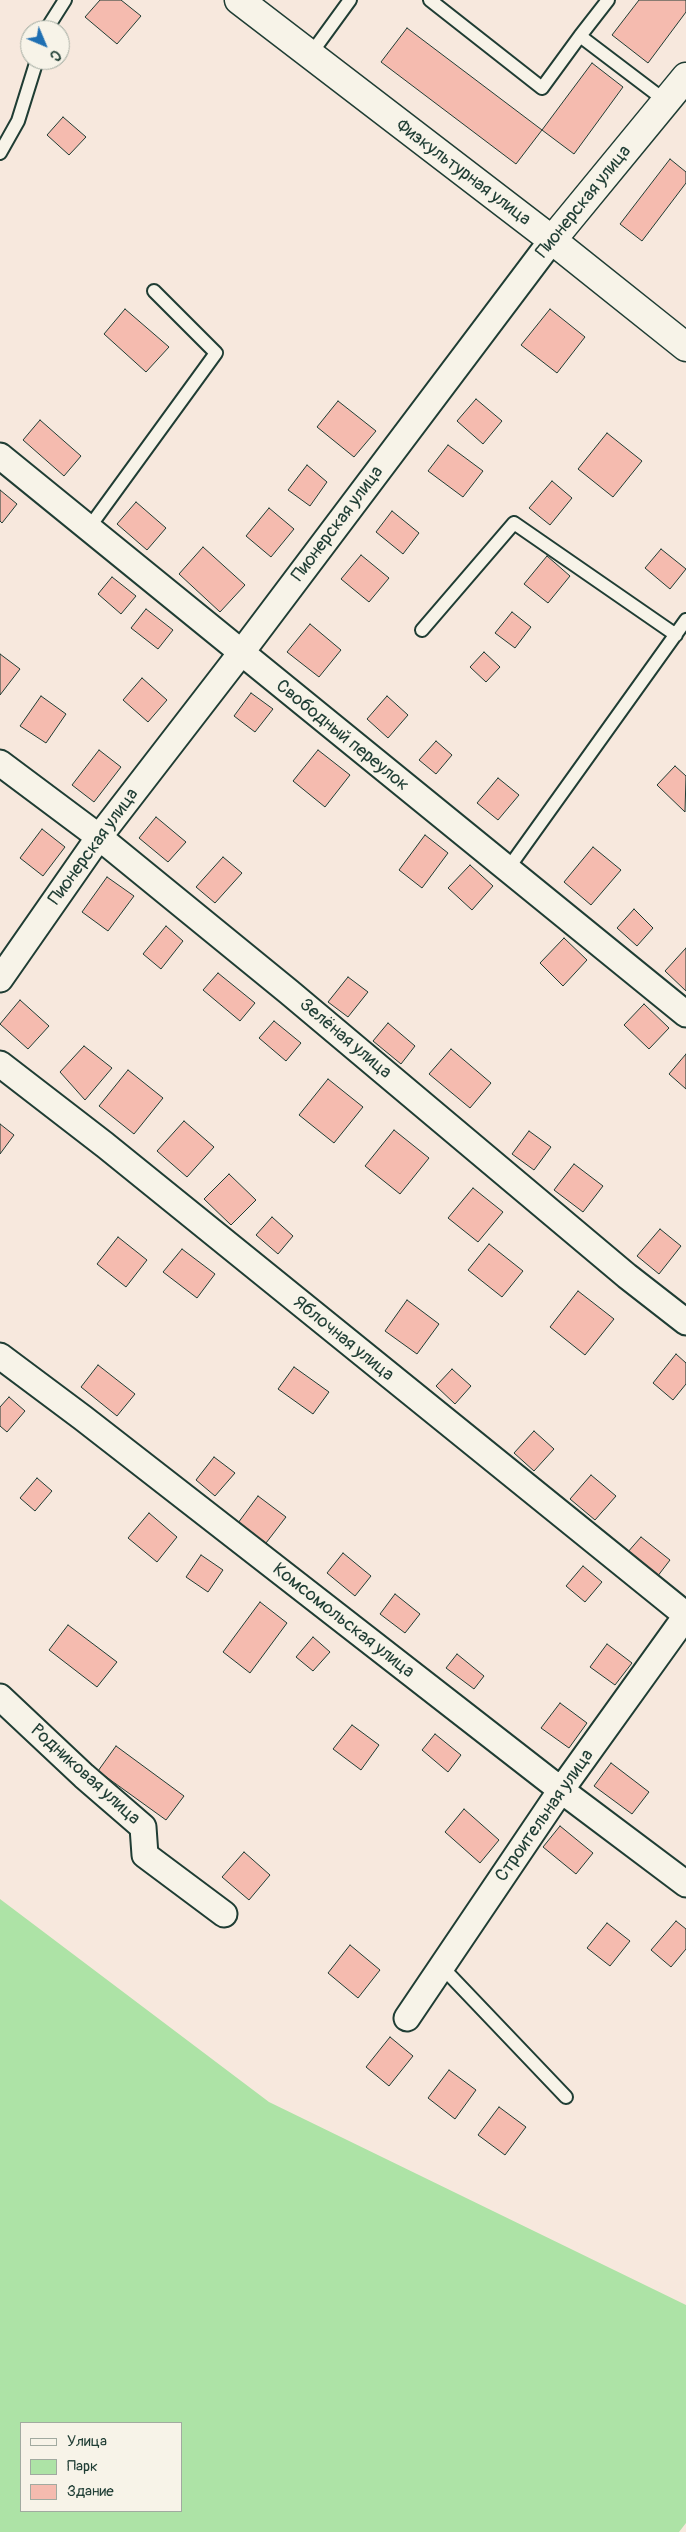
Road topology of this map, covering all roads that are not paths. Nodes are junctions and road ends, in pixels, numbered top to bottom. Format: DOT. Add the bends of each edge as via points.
graph roads {
  1 [pos="65,0"];
  2 [pos="239,0"];
  3 [pos="350,0"];
  4 [pos="430,0"];
  5 [pos="608,0"];
  6 [pos="52,20"];
  7 [pos="580,36"];
  8 [pos="310,55"];
  9 [pos="34,70"];
  10 [pos="686,77"];
  11 [pos="667,102"];
  12 [pos="0,153"];
  13 [pos="552,240"];
  14 [pos="154,291"];
  15 [pos="686,347"];
  16 [pos="0,456"];
  17 [pos="88,529"];
  18 [pos="686,620"];
  19 [pos="422,630"];
  20 [pos="676,635"];
  21 [pos="241,653"];
  22 [pos="0,763"];
  23 [pos="99,837"];
  24 [pos="507,870"];
  25 [pos="0,979"];
  26 [pos="686,1014"];
  27 [pos="0,1064"];
  28 [pos="686,1322"];
  29 [pos="0,1356"];
  30 [pos="686,1615"];
  31 [pos="0,1696"];
  32 [pos="560,1790"];
  33 [pos="686,1884"];
  34 [pos="224,1914"];
  35 [pos="442,1967"];
  36 [pos="407,2018"];
  37 [pos="566,2098"];
  1 -- 6 [label="lane"];
  2 -- 8 [label="street, Физкультурная улица"];
  3 -- 8 [label="lane"];
  4 -- 7 [label="lane" via="542,88"];
  5 -- 7 [label="lane"];
  7 -- 11 [label="lane"];
  8 -- 13 [label="street, Физкультурная улица"];
  9 -- 12 [label="lane" via="18,121"];
  10 -- 11 [label="street, Пионерская улица"];
  11 -- 13 [label="street, Пионерская улица"];
  13 -- 15 [label="street, Физкультурная улица"];
  13 -- 21 [label="street, Пионерская улица"];
  14 -- 17 [label="lane" via="216,353"];
  16 -- 17 [label="street, Свободный переулок"];
  17 -- 21 [label="street, Свободный переулок"];
  18 -- 20 [label="lane"];
  19 -- 20 [label="lane" via="514,523"];
  20 -- 24 [label="lane"];
  21 -- 23 [label="street, Пионерская улица"];
  21 -- 24 [label="street, Свободный переулок"];
  22 -- 23 [label="street, Зелёная улица"];
  23 -- 25 [label="street, Пионерская улица"];
  23 -- 28 [label="street, Зелёная улица"];
  24 -- 26 [label="street, Свободный переулок"];
  27 -- 30 [label="street, Яблочная улица" via="105,1145"];
  29 -- 32 [label="street, Комсомольская улица"];
  30 -- 32 [label="street, Строительная улица"];
  31 -- 34 [label="street, Родниковая улица" via="143,1827 145,1855"];
  32 -- 33 [label="street, Комсомольская улица"];
  32 -- 35 [label="street, Строительная улица"];
  35 -- 36 [label="street, Строительная улица"];
  35 -- 37 [label="lane"];
}
